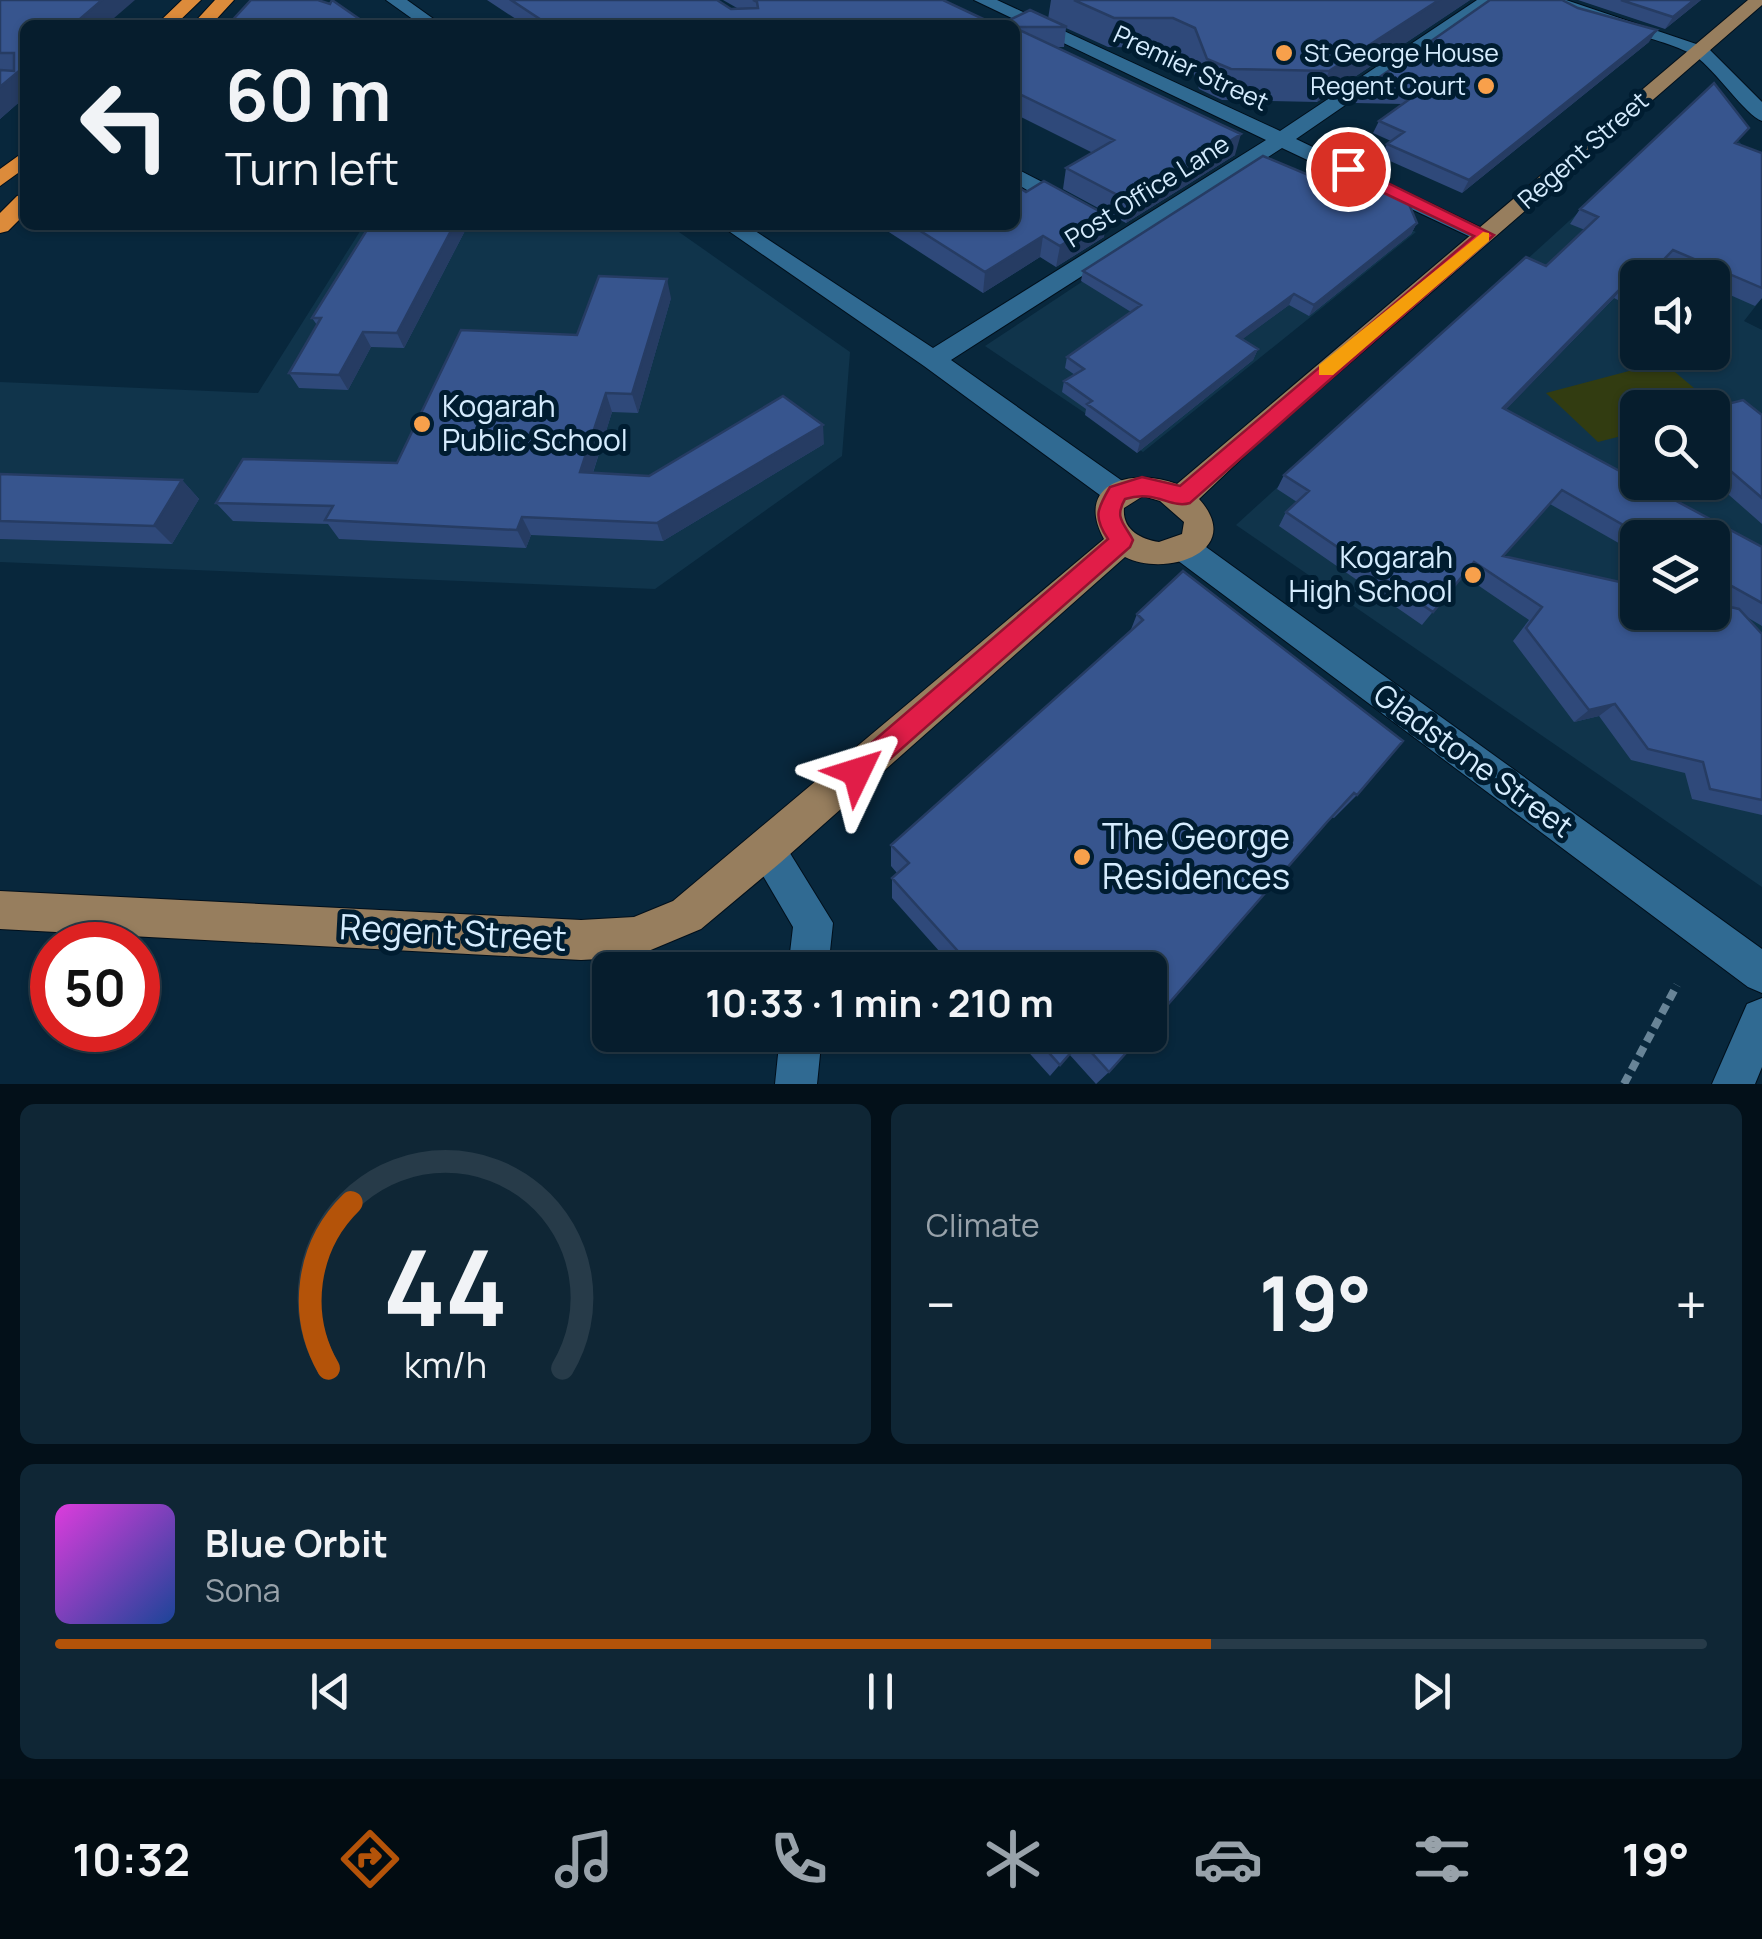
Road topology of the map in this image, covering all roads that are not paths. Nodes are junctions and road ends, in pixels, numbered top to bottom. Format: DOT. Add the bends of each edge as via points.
graph roads {
  1 [pos="192,0"];
  2 [pos="226,0"];
  3 [pos="395,0"];
  4 [pos="982,0"];
  5 [pos="1488,0"];
  6 [pos="1550,0"];
  7 [pos="1758,0"];
  8 [pos="170,20"];
  9 [pos="207,20"];
  10 [pos="425,20"];
  11 [pos="1701,52"];
  12 [pos="1762,115"];
  13 [pos="1282,138"];
  14 [pos="20,162"];
  15 [pos="1020,177"];
  16 [pos="0,180"];
  17 [pos="20,206"];
  18 [pos="0,226"];
  19 [pos="1109,227"];
  20 [pos="738,230"];
  21 [pos="1486,235"];
  22 [pos="933,360"];
  23 [pos="1118,493"];
  24 [pos="1182,497"];
  25 [pos="1122,540"];
  26 [pos="1184,548"];
  27 [pos="767,850"];
  28 [pos="0,910"];
  29 [pos="810,952"];
  30 [pos="1762,973"];
  31 [pos="1762,1019"];
  32 [pos="799,1052"];
  33 [pos="796,1084"];
  34 [pos="1733,1084"];
  1 -- 8 [label="highway"];
  2 -- 9 [label="highway"];
  3 -- 10 [label="street"];
  4 -- 13 [label="street, Premier Street"];
  5 -- 13 [label="street, Post Office Lane"];
  6 -- 11 [label="street"];
  7 -- 11 [label="main road, Regent Street"];
  11 -- 12 [label="street"];
  11 -- 21 [label="main road, Regent Street"];
  13 -- 19 [label="street, Post Office Lane"];
  13 -- 21 [label="street, Premier Street"];
  14 -- 16 [label="highway"];
  15 -- 19 [label="street"];
  17 -- 18 [label="highway"];
  19 -- 22 [label="street, Post Office Lane"];
  20 -- 22 [label="street"];
  21 -- 24 [label="main road, Regent Street"];
  22 -- 23 [label="street"];
  23 -- 24 [label="main road" via="1142,485"];
  23 -- 25 [label="main road" via="1107,510"];
  24 -- 26 [label="main road" via="1198,530"];
  25 -- 26 [label="main road" via="1160,555"];
  25 -- 27 [label="main road, Regent Street"];
  26 -- 30 [label="street, Gladstone Street"];
  27 -- 28 [label="main road, Regent Street" via="687,915 614,940"];
  27 -- 29 [label="street" via="813,923"];
  31 -- 34 [label="street"];
  32 -- 33 [label="street"];
}
